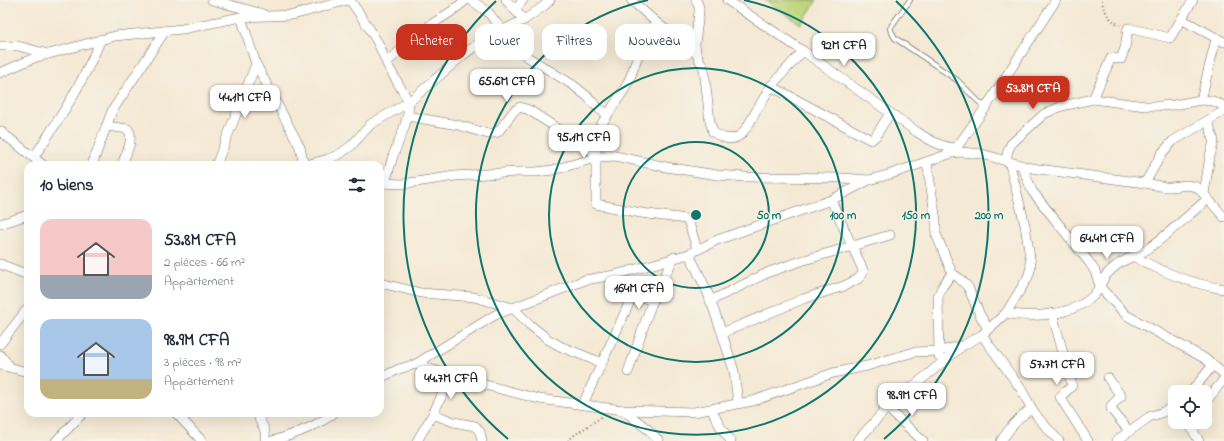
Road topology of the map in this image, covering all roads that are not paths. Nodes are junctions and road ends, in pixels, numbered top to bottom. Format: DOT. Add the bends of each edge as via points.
graph roads {
  1 [pos="212,0"];
  2 [pos="349,0"];
  3 [pos="466,0"];
  4 [pos="471,0"];
  5 [pos="506,0"];
  6 [pos="523,0"];
  7 [pos="550,0"];
  8 [pos="631,0"];
  9 [pos="696,0"];
  10 [pos="727,0"];
  11 [pos="910,0"];
  12 [pos="1056,0"];
  13 [pos="1193,0"];
  14 [pos="323,3"];
  15 [pos="515,10"];
  16 [pos="274,17"];
  17 [pos="241,18"];
  18 [pos="1181,18"];
  19 [pos="524,20"];
  20 [pos="657,23"];
  21 [pos="497,24"];
  22 [pos="515,24"];
  23 [pos="166,30"];
  24 [pos="101,40"];
  25 [pos="1220,41"];
  26 [pos="0,46"];
  27 [pos="475,46"];
  28 [pos="803,51"];
  29 [pos="696,53"];
  30 [pos="49,54"];
  31 [pos="533,60"];
  32 [pos="387,62"];
  33 [pos="256,64"];
  34 [pos="0,73"];
  35 [pos="771,86"];
  36 [pos="1093,99"];
  37 [pos="1201,100"];
  38 [pos="409,102"];
  39 [pos="1224,106"];
  40 [pos="986,107"];
  41 [pos="1224,111"];
  42 [pos="890,113"];
  43 [pos="608,114"];
  44 [pos="407,116"];
  45 [pos="1208,121"];
  46 [pos="106,126"];
  47 [pos="0,131"];
  48 [pos="954,150"];
  49 [pos="595,156"];
  50 [pos="34,157"];
  51 [pos="1007,160"];
  52 [pos="38,161"];
  53 [pos="93,161"];
  54 [pos="123,161"];
  55 [pos="218,161"];
  56 [pos="304,161"];
  57 [pos="320,161"];
  58 [pos="927,162"];
  59 [pos="1022,166"];
  60 [pos="384,180"];
  61 [pos="869,180"];
  62 [pos="384,183"];
  63 [pos="1144,183"];
  64 [pos="1206,197"];
  65 [pos="831,200"];
  66 [pos="24,216"];
  67 [pos="1224,217"];
  68 [pos="0,224"];
  69 [pos="890,235"];
  70 [pos="853,246"];
  71 [pos="697,249"];
  72 [pos="688,254"];
  73 [pos="1133,256"];
  74 [pos="674,257"];
  75 [pos="0,264"];
  76 [pos="24,273"];
  77 [pos="952,273"];
  78 [pos="384,284"];
  79 [pos="1100,287"];
  80 [pos="1224,289"];
  81 [pos="653,301"];
  82 [pos="710,301"];
  83 [pos="513,308"];
  84 [pos="24,313"];
  85 [pos="1006,313"];
  86 [pos="1052,313"];
  87 [pos="985,332"];
  88 [pos="722,333"];
  89 [pos="0,344"];
  90 [pos="964,345"];
  91 [pos="940,351"];
  92 [pos="0,355"];
  93 [pos="602,363"];
  94 [pos="416,364"];
  95 [pos="939,364"];
  96 [pos="0,366"];
  97 [pos="12,368"];
  98 [pos="24,371"];
  99 [pos="1221,371"];
  100 [pos="628,372"];
  101 [pos="384,376"];
  102 [pos="451,376"];
  103 [pos="1108,378"];
  104 [pos="1201,385"];
  105 [pos="1212,389"];
  106 [pos="738,403"];
  107 [pos="583,404"];
  108 [pos="887,408"];
  109 [pos="1032,408"];
  110 [pos="620,409"];
  111 [pos="711,409"];
  112 [pos="1168,409"];
  113 [pos="433,414"];
  114 [pos="79,417"];
  115 [pos="180,417"];
  116 [pos="259,417"];
  117 [pos="329,417"];
  118 [pos="1192,429"];
  119 [pos="1129,431"];
  120 [pos="56,441"];
  121 [pos="202,441"];
  122 [pos="265,441"];
  123 [pos="272,441"];
  124 [pos="417,441"];
  125 [pos="482,441"];
  126 [pos="659,441"];
  127 [pos="731,441"];
  128 [pos="857,441"];
  129 [pos="923,441"];
  130 [pos="1001,441"];
  131 [pos="1058,441"];
  132 [pos="1088,441"];
  133 [pos="1116,441"];
  134 [pos="1199,441"];
  1 -- 16 [label="street"];
  2 -- 14 [label="street"];
  2 -- 32 [label="street" via="369,28"];
  3 -- 32 [label="street" via="428,26"];
  4 -- 21 [label="street" via="488,12"];
  5 -- 15 [label="street"];
  6 -- 15 [label="street"];
  7 -- 19 [label="street"];
  8 -- 20 [label="street"];
  9 -- 29 [label="street" via="700,12"];
  10 -- 28 [label="street"];
  11 -- 40 [label="lane" via="892,25 891,34 957,80"];
  12 -- 40 [label="street"];
  13 -- 18 [label="street"];
  14 -- 16 [label="street" via="294,15"];
  15 -- 19 [label="street"];
  16 -- 17 [label="street"];
  17 -- 23 [label="street"];
  17 -- 33 [label="street"];
  18 -- 25 [label="street"];
  18 -- 36 [label="street" via="1169,38 1128,28 1121,59 1111,58"];
  19 -- 22 [label="street"];
  20 -- 29 [label="street"];
  20 -- 43 [label="street" via="642,47 624,90"];
  23 -- 24 [label="street"];
  23 -- 46 [label="street" via="115,105"];
  24 -- 30 [label="street"];
  24 -- 50 [label="street" via="75,93"];
  25 -- 37 [label="street"];
  26 -- 30 [label="street" via="18,46"];
  27 -- 38 [label="street"];
  28 -- 35 [label="street"];
  28 -- 42 [label="street"];
  29 -- 35 [label="street" via="704,69 711,127 718,135 733,138 743,134"];
  30 -- 34 [label="street"];
  31 -- 43 [label="street" via="573,85"];
  32 -- 38 [label="street"];
  33 -- 55 [label="street"];
  33 -- 56 [label="street" via="300,147"];
  35 -- 42 [label="street" via="871,140"];
  36 -- 37 [label="street" via="1145,106 1174,105"];
  36 -- 51 [label="street" via="1062,106 1044,114 1011,144"];
  37 -- 39 [label="street" via="1213,101"];
  38 -- 44 [label="street"];
  38 -- 57 [label="street" via="371,124 340,154"];
  40 -- 48 [label="street"];
  41 -- 45 [label="street"];
  42 -- 48 [label="street" via="934,143"];
  43 -- 49 [label="street" via="599,128"];
  44 -- 49 [label="street" via="458,125 488,134 498,132 520,107 538,115"];
  44 -- 60 [label="street"];
  45 -- 63 [label="street" via="1172,141"];
  45 -- 64 [label="street" via="1214,141"];
  46 -- 53 [label="street"];
  46 -- 54 [label="street" via="128,129 130,132 131,140"];
  47 -- 50 [label="street"];
  48 -- 51 [label="street"];
  48 -- 58 [label="street"];
  49 -- 61 [label="street" via="615,156 717,175"];
  49 -- 62 [label="street" via="553,170 455,176 403,184"];
  49 -- 71 [label="street" via="596,204 686,219"];
  50 -- 52 [label="street"];
  51 -- 59 [label="street"];
  51 -- 85 [label="street" via="1025,224 1031,267 1028,277"];
  58 -- 61 [label="street"];
  58 -- 77 [label="street" via="936,234"];
  59 -- 63 [label="street"];
  59 -- 79 [label="street" via="1032,191 1089,262"];
  61 -- 65 [label="street"];
  63 -- 64 [label="street" via="1171,187 1187,185 1197,188"];
  64 -- 67 [label="street"];
  64 -- 73 [label="street" via="1148,248"];
  65 -- 70 [label="street"];
  65 -- 71 [label="street"];
  66 -- 68 [label="street"];
  69 -- 70 [label="street"];
  70 -- 82 [label="street" via="769,272"];
  70 -- 88 [label="street" via="863,270 858,279"];
  71 -- 72 [label="street"];
  72 -- 74 [label="street"];
  72 -- 82 [label="street"];
  73 -- 79 [label="street" via="1110,271"];
  73 -- 80 [label="street" via="1157,269"];
  74 -- 81 [label="street"];
  74 -- 83 [label="street" via="615,275 585,280"];
  75 -- 76 [label="street"];
  77 -- 87 [label="street" via="968,287"];
  77 -- 91 [label="street" via="938,297"];
  78 -- 83 [label="street" via="421,293 474,297"];
  79 -- 86 [label="street" via="1083,303"];
  79 -- 99 [label="street" via="1126,315 1204,358"];
  81 -- 93 [label="street" via="636,295 632,297"];
  81 -- 100 [label="street"];
  82 -- 88 [label="street"];
  83 -- 93 [label="street" via="549,340"];
  83 -- 94 [label="street" via="495,315"];
  84 -- 89 [label="street"];
  85 -- 86 [label="street" via="1032,316"];
  85 -- 87 [label="street"];
  86 -- 132 [label="street" via="1072,385 1060,397"];
  87 -- 90 [label="street"];
  87 -- 109 [label="street"];
  88 -- 106 [label="street" via="734,371"];
  90 -- 91 [label="street"];
  90 -- 95 [label="street"];
  91 -- 95 [label="street"];
  91 -- 106 [label="street" via="914,352 833,373 769,396"];
  92 -- 97 [label="street"];
  93 -- 107 [label="street"];
  94 -- 101 [label="street"];
  94 -- 102 [label="street"];
  95 -- 108 [label="street"];
  96 -- 97 [label="street"];
  97 -- 98 [label="street"];
  99 -- 104 [label="street"];
  99 -- 105 [label="street"];
  102 -- 107 [label="street" via="539,399"];
  102 -- 113 [label="street"];
  103 -- 119 [label="street" via="1121,396 1111,409"];
  106 -- 111 [label="street"];
  107 -- 110 [label="street"];
  108 -- 128 [label="street"];
  108 -- 129 [label="street"];
  109 -- 130 [label="street" via="1014,423"];
  109 -- 131 [label="street"];
  110 -- 111 [label="street" via="694,412"];
  110 -- 126 [label="street"];
  111 -- 127 [label="street"];
  112 -- 119 [label="street" via="1149,417"];
  113 -- 124 [label="street"];
  113 -- 125 [label="street" via="475,426"];
  114 -- 120 [label="street"];
  115 -- 121 [label="street"];
  116 -- 122 [label="street" via="266,432"];
  117 -- 123 [label="street"];
  118 -- 134 [label="street"];
  119 -- 133 [label="street"];
}
